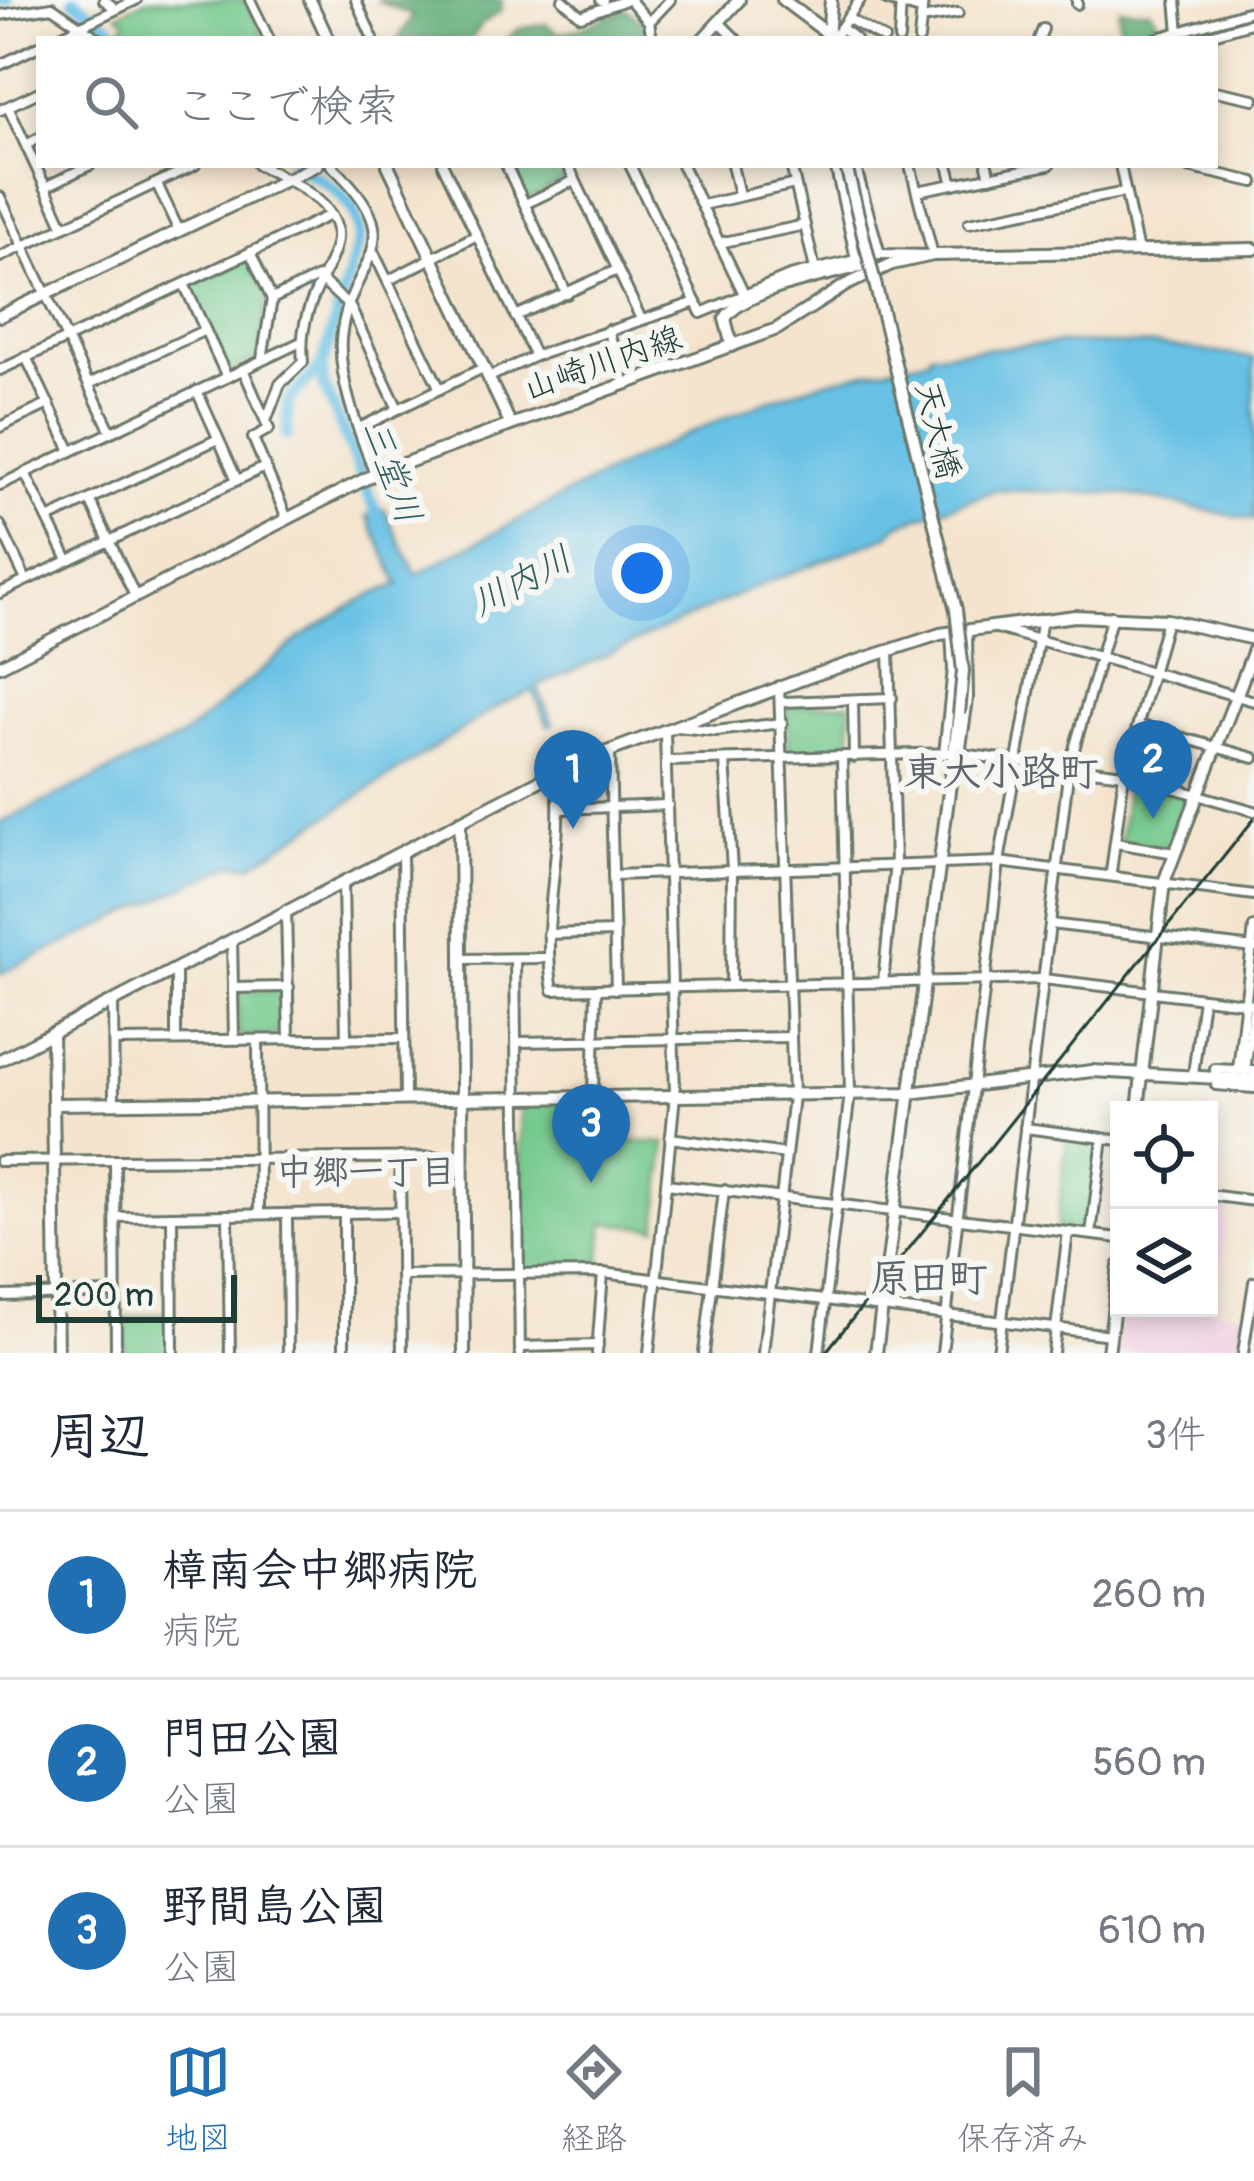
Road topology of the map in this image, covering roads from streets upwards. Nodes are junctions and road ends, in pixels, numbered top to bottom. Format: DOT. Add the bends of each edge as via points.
graph roads {
  1 [pos="104,0"];
  2 [pos="136,0"];
  3 [pos="250,0"];
  4 [pos="310,0"];
  5 [pos="356,0"];
  6 [pos="563,0"];
  7 [pos="628,0"];
  8 [pos="670,0"];
  9 [pos="739,0"];
  10 [pos="783,0"];
  11 [pos="831,0"];
  12 [pos="860,0"];
  13 [pos="886,0"];
  14 [pos="1176,0"];
  15 [pos="901,4"];
  16 [pos="920,9"];
  17 [pos="115,10"];
  18 [pos="1254,10"];
  19 [pos="958,13"];
  20 [pos="0,15"];
  21 [pos="849,18"];
  22 [pos="649,22"];
  23 [pos="718,22"];
  24 [pos="1254,22"];
  25 [pos="83,25"];
  26 [pos="842,28"];
  27 [pos="1179,32"];
  28 [pos="60,36"];
  29 [pos="95,36"];
  30 [pos="268,36"];
  31 [pos="327,36"];
  32 [pos="372,36"];
  33 [pos="651,36"];
  34 [pos="706,36"];
  35 [pos="733,36"];
  36 [pos="827,36"];
  37 [pos="835,36"];
  38 [pos="851,36"];
  39 [pos="879,36"];
  40 [pos="899,36"];
  41 [pos="1165,36"];
  42 [pos="1210,36"];
  43 [pos="36,47"];
  44 [pos="0,65"];
  45 [pos="1218,92"];
  46 [pos="36,93"];
  47 [pos="1254,99"];
  48 [pos="4,109"];
  49 [pos="36,140"];
  50 [pos="26,145"];
  51 [pos="36,167"];
  52 [pos="36,168"];
  53 [pos="84,168"];
  54 [pos="189,168"];
  55 [pos="265,168"];
  56 [pos="311,168"];
  57 [pos="334,168"];
  58 [pos="389,168"];
  59 [pos="444,168"];
  60 [pos="507,168"];
  61 [pos="569,168"];
  62 [pos="631,168"];
  63 [pos="684,168"];
  64 [pos="733,168"];
  65 [pos="792,168"];
  66 [pos="837,168"];
  67 [pos="846,168"];
  68 [pos="856,168"];
  69 [pos="911,168"];
  70 [pos="949,168"];
  71 [pos="988,168"];
  72 [pos="1121,168"];
  73 [pos="1208,168"];
  74 [pos="1008,169"];
  75 [pos="990,177"];
  76 [pos="290,178"];
  77 [pos="575,180"];
  78 [pos="1254,182"];
  79 [pos="157,184"];
  80 [pos="795,184"];
  81 [pos="953,184"];
  82 [pos="45,187"];
  83 [pos="916,191"];
  84 [pos="1125,191"];
  85 [pos="739,196"];
  86 [pos="1,203"];
  87 [pos="525,204"];
  88 [pos="702,205"];
  89 [pos="330,215"];
  90 [pos="968,223"];
  91 [pos="805,224"];
  92 [pos="64,227"];
  93 [pos="179,231"];
  94 [pos="477,236"];
  95 [pos="719,243"];
  96 [pos="23,246"];
  97 [pos="1254,249"];
  98 [pos="1138,251"];
  99 [pos="250,252"];
  100 [pos="374,253"];
  101 [pos="880,254"];
  102 [pos="933,255"];
  103 [pos="0,257"];
  104 [pos="431,258"];
  105 [pos="856,260"];
  106 [pos="870,264"];
  107 [pos="815,268"];
  108 [pos="617,270"];
  109 [pos="389,280"];
  110 [pos="323,281"];
  111 [pos="184,284"];
  112 [pos="46,294"];
  113 [pos="567,294"];
  114 [pos="272,298"];
  115 [pos="741,300"];
  116 [pos="696,302"];
  117 [pos="348,305"];
  118 [pos="0,316"];
  119 [pos="515,316"];
  120 [pos="641,319"];
  121 [pos="205,330"];
  122 [pos="608,330"];
  123 [pos="67,339"];
  124 [pos="301,342"];
  125 [pos="732,346"];
  126 [pos="535,356"];
  127 [pos="26,357"];
  128 [pos="262,360"];
  129 [pos="243,369"];
  130 [pos="0,370"];
  131 [pos="486,373"];
  132 [pos="227,377"];
  133 [pos="626,383"];
  134 [pos="89,384"];
  135 [pos="440,389"];
  136 [pos="197,392"];
  137 [pos="49,404"];
  138 [pos="398,409"];
  139 [pos="266,421"];
  140 [pos="510,423"];
  141 [pos="0,427"];
  142 [pos="359,428"];
  143 [pos="111,432"];
  144 [pos="218,439"];
  145 [pos="71,451"];
  146 [pos="265,467"];
  147 [pos="26,473"];
  148 [pos="375,474"];
  149 [pos="237,480"];
  150 [pos="0,485"];
  151 [pos="90,500"];
  152 [pos="286,516"];
  153 [pos="48,519"];
  154 [pos="0,525"];
  155 [pos="109,541"];
  156 [pos="68,560"];
  157 [pos="26,580"];
  158 [pos="0,593"];
  159 [pos="134,594"];
  160 [pos="1112,616"];
  161 [pos="1042,619"];
  162 [pos="1167,620"];
  163 [pos="988,626"];
  164 [pos="967,629"];
  165 [pos="950,632"];
  166 [pos="1254,639"];
  167 [pos="1037,640"];
  168 [pos="889,650"];
  169 [pos="1254,650"];
  170 [pos="1101,658"];
  171 [pos="0,666"];
  172 [pos="1153,672"];
  173 [pos="779,686"];
  174 [pos="1235,696"];
  175 [pos="892,698"];
  176 [pos="853,700"];
  177 [pos="1254,701"];
  178 [pos="783,702"];
  179 [pos="783,723"];
  180 [pos="1138,725"];
  181 [pos="671,730"];
  182 [pos="1216,747"];
  183 [pos="610,751"];
  184 [pos="953,754"];
  185 [pos="892,755"];
  186 [pos="842,757"];
  187 [pos="854,757"];
  188 [pos="783,758"];
  189 [pos="1254,758"];
  190 [pos="725,760"];
  191 [pos="666,761"];
  192 [pos="1014,763"];
  193 [pos="1069,767"];
  194 [pos="556,773"];
  195 [pos="1124,774"];
  196 [pos="1198,794"];
  197 [pos="668,806"];
  198 [pos="613,807"];
  199 [pos="561,809"];
  200 [pos="1254,811"];
  201 [pos="460,821"];
  202 [pos="1116,843"];
  203 [pos="402,851"];
  204 [pos="1175,853"];
  205 [pos="939,862"];
  206 [pos="999,862"];
  207 [pos="895,863"];
  208 [pos="844,865"];
  209 [pos="1055,865"];
  210 [pos="788,867"];
  211 [pos="733,870"];
  212 [pos="1111,872"];
  213 [pos="671,873"];
  214 [pos="613,875"];
  215 [pos="1164,882"];
  216 [pos="343,883"];
  217 [pos="1254,895"];
  218 [pos="286,910"];
  219 [pos="1050,924"];
  220 [pos="1254,927"];
  221 [pos="615,932"];
  222 [pos="548,934"];
  223 [pos="1160,937"];
  224 [pos="232,939"];
  225 [pos="1253,948"];
  226 [pos="547,958"];
  227 [pos="461,959"];
  228 [pos="514,959"];
  229 [pos="176,969"];
  230 [pos="1043,979"];
  231 [pos="985,980"];
  232 [pos="883,982"];
  233 [pos="924,983"];
  234 [pos="789,984"];
  235 [pos="847,984"];
  236 [pos="731,986"];
  237 [pos="290,987"];
  238 [pos="672,987"];
  239 [pos="234,988"];
  240 [pos="616,989"];
  241 [pos="596,990"];
  242 [pos="1152,992"];
  243 [pos="1203,998"];
  244 [pos="112,1000"];
  245 [pos="1251,1004"];
  246 [pos="52,1034"];
  247 [pos="346,1037"];
  248 [pos="791,1037"];
  249 [pos="289,1038"];
  250 [pos="403,1038"];
  251 [pos="234,1039"];
  252 [pos="176,1040"];
  253 [pos="258,1040"];
  254 [pos="114,1041"];
  255 [pos="675,1041"];
  256 [pos="517,1042"];
  257 [pos="598,1042"];
  258 [pos="0,1060"];
  259 [pos="1142,1072"];
  260 [pos="1193,1076"];
  261 [pos="1249,1076"];
  262 [pos="1213,1077"];
  263 [pos="1031,1078"];
  264 [pos="976,1085"];
  265 [pos="850,1093"];
  266 [pos="910,1093"];
  267 [pos="593,1094"];
  268 [pos="676,1095"];
  269 [pos="405,1096"];
  270 [pos="516,1096"];
  271 [pos="793,1096"];
  272 [pos="465,1097"];
  273 [pos="257,1099"];
  274 [pos="115,1101"];
  275 [pos="1139,1101"];
  276 [pos="57,1104"];
  277 [pos="1025,1128"];
  278 [pos="670,1138"];
  279 [pos="1102,1138"];
  280 [pos="1110,1139"];
  281 [pos="786,1154"];
  282 [pos="400,1157"];
  283 [pos="463,1157"];
  284 [pos="258,1158"];
  285 [pos="55,1160"];
  286 [pos="115,1160"];
  287 [pos="0,1161"];
  288 [pos="666,1184"];
  289 [pos="724,1190"];
  290 [pos="1218,1197"];
  291 [pos="781,1198"];
  292 [pos="1254,1201"];
  293 [pos="838,1206"];
  294 [pos="400,1212"];
  295 [pos="259,1214"];
  296 [pos="344,1214"];
  297 [pos="895,1214"];
  298 [pos="287,1215"];
  299 [pos="172,1216"];
  300 [pos="228,1216"];
  301 [pos="116,1217"];
  302 [pos="956,1218"];
  303 [pos="1013,1225"];
  304 [pos="1068,1232"];
  305 [pos="1091,1234"];
  306 [pos="1110,1237"];
  307 [pos="603,1273"];
  308 [pos="518,1274"];
  309 [pos="401,1275"];
  310 [pos="463,1275"];
  311 [pos="657,1280"];
  312 [pos="1254,1282"];
  313 [pos="712,1286"];
  314 [pos="115,1293"];
  315 [pos="769,1293"];
  316 [pos="56,1294"];
  317 [pos="0,1296"];
  318 [pos="825,1300"];
  319 [pos="882,1307"];
  320 [pos="948,1315"];
  321 [pos="1113,1317"];
  322 [pos="1002,1321"];
  323 [pos="1056,1328"];
  324 [pos="1111,1335"];
  325 [pos="598,1349"];
  326 [pos="520,1350"];
  327 [pos="57,1353"];
  328 [pos="116,1353"];
  329 [pos="173,1353"];
  330 [pos="230,1353"];
  331 [pos="288,1353"];
  332 [pos="344,1353"];
  333 [pos="402,1353"];
  334 [pos="464,1353"];
  335 [pos="650,1353"];
  336 [pos="704,1353"];
  337 [pos="763,1353"];
  338 [pos="819,1353"];
  339 [pos="876,1353"];
  340 [pos="942,1353"];
  341 [pos="998,1353"];
  342 [pos="1053,1353"];
  343 [pos="1108,1353"];
  344 [pos="1243,1353"];
  1 -- 17 [label="street"];
  2 -- 17 [label="street"];
  3 -- 30 [label="street"];
  4 -- 31 [label="street"];
  5 -- 32 [label="street"];
  6 -- 7 [label="street" via="581,16"];
  7 -- 22 [label="street"];
  8 -- 22 [label="street"];
  9 -- 23 [label="street"];
  10 -- 36 [label="street"];
  11 -- 36 [label="street"];
  12 -- 21 [label="street"];
  13 -- 15 [label="street"];
  14 -- 27 [label="street"];
  15 -- 16 [label="street"];
  15 -- 40 [label="street"];
  16 -- 19 [label="street"];
  17 -- 25 [label="street"];
  18 -- 27 [label="street"];
  20 -- 25 [label="street" via="45,6"];
  21 -- 26 [label="street"];
  21 -- 39 [label="street"];
  22 -- 33 [label="street"];
  23 -- 34 [label="street"];
  23 -- 35 [label="street"];
  24 -- 42 [label="street"];
  25 -- 28 [label="street"];
  25 -- 29 [label="street"];
  26 -- 37 [label="street"];
  26 -- 38 [label="street"];
  27 -- 41 [label="street"];
  43 -- 44 [label="street"];
  45 -- 47 [label="street"];
  46 -- 48 [label="street"];
  48 -- 50 [label="street"];
  49 -- 50 [label="street"];
  50 -- 51 [label="street"];
  52 -- 82 [label="street"];
  53 -- 82 [label="street"];
  54 -- 79 [label="street"];
  55 -- 76 [label="street"];
  56 -- 76 [label="street"];
  57 -- 100 [label="street" via="369,209"];
  58 -- 104 [label="street"];
  59 -- 94 [label="street"];
  60 -- 87 [label="street"];
  61 -- 77 [label="street"];
  62 -- 116 [label="street"];
  63 -- 88 [label="street"];
  64 -- 85 [label="street"];
  65 -- 80 [label="street"];
  66 -- 105 [label="street"];
  67 -- 106 [label="street, 天大橋, bridge"];
  68 -- 101 [label="street"];
  69 -- 83 [label="street"];
  70 -- 81 [label="street"];
  71 -- 75 [label="street"];
  72 -- 84 [label="street"];
  73 -- 78 [label="street"];
  74 -- 75 [label="street"];
  75 -- 81 [label="street"];
  76 -- 89 [label="street"];
  76 -- 93 [label="street"];
  77 -- 87 [label="street"];
  77 -- 108 [label="street"];
  79 -- 92 [label="street"];
  79 -- 93 [label="street"];
  80 -- 85 [label="street"];
  80 -- 91 [label="street"];
  81 -- 83 [label="street"];
  82 -- 92 [label="street"];
  83 -- 102 [label="street"];
  84 -- 90 [label="street"];
  84 -- 98 [label="street"];
  85 -- 88 [label="street"];
  86 -- 96 [label="street"];
  87 -- 113 [label="street"];
  88 -- 95 [label="street"];
  89 -- 99 [label="street"];
  89 -- 110 [label="street" via="339,246"];
  91 -- 95 [label="street"];
  91 -- 107 [label="street"];
  92 -- 96 [label="street"];
  93 -- 112 [label="street"];
  94 -- 104 [label="street"];
  94 -- 119 [label="street"];
  95 -- 115 [label="street"];
  96 -- 103 [label="street"];
  96 -- 112 [label="street"];
  97 -- 98 [label="street, 山崎川内線"];
  98 -- 102 [label="street, 山崎川内線"];
  99 -- 111 [label="street"];
  99 -- 114 [label="street"];
  100 -- 109 [label="street"];
  100 -- 117 [label="street"];
  101 -- 102 [label="street"];
  101 -- 105 [label="street"];
  102 -- 125 [label="street, 山崎川内線" via="892,264 785,326"];
  104 -- 109 [label="street"];
  104 -- 131 [label="street"];
  105 -- 107 [label="street"];
  106 -- 115 [label="street"];
  106 -- 184 [label="street, 天大橋, bridge" via="956,610 963,670"];
  107 -- 115 [label="street"];
  108 -- 113 [label="street"];
  108 -- 120 [label="street"];
  109 -- 135 [label="street"];
  110 -- 114 [label="street"];
  110 -- 117 [label="street"];
  110 -- 124 [label="street" via="305,313"];
  111 -- 121 [label="street"];
  111 -- 123 [label="street"];
  112 -- 118 [label="street"];
  112 -- 123 [label="street"];
  113 -- 119 [label="street"];
  114 -- 128 [label="street"];
  115 -- 116 [label="street" via="701,313"];
  115 -- 125 [label="street" via="725,319"];
  116 -- 120 [label="street"];
  117 -- 138 [label="street"];
  117 -- 142 [label="street" via="341,352"];
  119 -- 126 [label="street"];
  120 -- 122 [label="street"];
  121 -- 132 [label="street"];
  121 -- 134 [label="street"];
  122 -- 126 [label="street"];
  122 -- 133 [label="street"];
  123 -- 127 [label="street"];
  123 -- 134 [label="street"];
  124 -- 128 [label="street"];
  124 -- 139 [label="street" via="303,362 280,385"];
  125 -- 133 [label="street, 山崎川内線"];
  126 -- 131 [label="street"];
  127 -- 130 [label="street"];
  127 -- 137 [label="street"];
  128 -- 129 [label="street"];
  129 -- 132 [label="street"];
  129 -- 139 [label="street"];
  131 -- 135 [label="street"];
  131 -- 140 [label="street"];
  132 -- 136 [label="street"];
  133 -- 140 [label="street, 山崎川内線"];
  134 -- 143 [label="street"];
  135 -- 138 [label="street"];
  136 -- 143 [label="street"];
  136 -- 144 [label="street"];
  137 -- 141 [label="street"];
  137 -- 145 [label="street"];
  138 -- 142 [label="street"];
  139 -- 146 [label="street" via="269,429 253,438"];
  140 -- 148 [label="street, 山崎川内線"];
  142 -- 148 [label="street"];
  143 -- 145 [label="street"];
  144 -- 149 [label="street"];
  144 -- 151 [label="street"];
  145 -- 147 [label="street"];
  146 -- 149 [label="street"];
  146 -- 152 [label="street"];
  147 -- 150 [label="street"];
  147 -- 153 [label="street"];
  148 -- 152 [label="street, 山崎川内線"];
  149 -- 155 [label="street"];
  151 -- 153 [label="street"];
  151 -- 155 [label="street"];
  152 -- 159 [label="street, 山崎川内線"];
  153 -- 156 [label="street"];
  154 -- 157 [label="street"];
  155 -- 156 [label="street"];
  155 -- 159 [label="street"];
  156 -- 157 [label="street"];
  157 -- 158 [label="street"];
  159 -- 171 [label="street, 山崎川内線"];
  160 -- 161 [label="street"];
  160 -- 162 [label="street"];
  160 -- 170 [label="street"];
  161 -- 163 [label="street"];
  161 -- 167 [label="street"];
  162 -- 166 [label="street"];
  162 -- 172 [label="street"];
  163 -- 164 [label="street"];
  163 -- 167 [label="street"];
  164 -- 165 [label="street"];
  164 -- 184 [label="street" via="968,699"];
  165 -- 168 [label="street"];
  165 -- 184 [label="street"];
  167 -- 170 [label="street"];
  167 -- 192 [label="street"];
  168 -- 173 [label="street"];
  168 -- 175 [label="street"];
  169 -- 174 [label="street"];
  170 -- 172 [label="street"];
  170 -- 193 [label="street"];
  172 -- 174 [label="street"];
  172 -- 180 [label="street"];
  173 -- 178 [label="street"];
  173 -- 181 [label="street"];
  174 -- 177 [label="street"];
  174 -- 182 [label="street"];
  175 -- 176 [label="street"];
  175 -- 185 [label="street"];
  176 -- 178 [label="street"];
  176 -- 187 [label="street"];
  178 -- 179 [label="street"];
  179 -- 181 [label="street"];
  179 -- 188 [label="street"];
  180 -- 182 [label="street"];
  180 -- 195 [label="street"];
  181 -- 183 [label="street"];
  181 -- 191 [label="street"];
  182 -- 189 [label="street"];
  182 -- 196 [label="street"];
  183 -- 194 [label="street"];
  183 -- 198 [label="street"];
  184 -- 185 [label="street"];
  184 -- 192 [label="street"];
  184 -- 205 [label="street, 天大橋"];
  185 -- 187 [label="street"];
  185 -- 207 [label="street"];
  186 -- 187 [label="street"];
  186 -- 188 [label="street"];
  186 -- 208 [label="street"];
  188 -- 190 [label="street"];
  188 -- 210 [label="street"];
  190 -- 191 [label="street"];
  190 -- 211 [label="street"];
  191 -- 197 [label="street"];
  192 -- 193 [label="street"];
  192 -- 206 [label="street"];
  193 -- 195 [label="street"];
  193 -- 209 [label="street"];
  194 -- 199 [label="street"];
  194 -- 201 [label="street"];
  195 -- 196 [label="street"];
  195 -- 202 [label="street"];
  196 -- 200 [label="street"];
  196 -- 204 [label="street"];
  197 -- 198 [label="street"];
  197 -- 213 [label="street"];
  198 -- 199 [label="street"];
  198 -- 214 [label="street"];
  199 -- 222 [label="street"];
  201 -- 203 [label="street"];
  201 -- 227 [label="street"];
  202 -- 204 [label="street"];
  202 -- 212 [label="street"];
  203 -- 216 [label="street"];
  203 -- 250 [label="street"];
  204 -- 215 [label="street"];
  205 -- 206 [label="street"];
  205 -- 207 [label="street"];
  205 -- 233 [label="street, 天大橋"];
  206 -- 209 [label="street"];
  206 -- 231 [label="street"];
  207 -- 208 [label="street"];
  207 -- 232 [label="street"];
  208 -- 210 [label="street"];
  208 -- 235 [label="street"];
  209 -- 212 [label="street"];
  209 -- 219 [label="street"];
  210 -- 211 [label="street"];
  210 -- 234 [label="street"];
  211 -- 213 [label="street"];
  211 -- 236 [label="street"];
  212 -- 215 [label="street"];
  213 -- 214 [label="street"];
  213 -- 238 [label="street"];
  214 -- 221 [label="street"];
  215 -- 217 [label="street"];
  215 -- 223 [label="street"];
  216 -- 218 [label="street"];
  216 -- 247 [label="street"];
  218 -- 224 [label="street"];
  218 -- 237 [label="street"];
  219 -- 223 [label="street"];
  219 -- 230 [label="street"];
  220 -- 225 [label="street"];
  221 -- 222 [label="street"];
  221 -- 240 [label="street"];
  222 -- 226 [label="street"];
  223 -- 225 [label="street"];
  223 -- 242 [label="street"];
  224 -- 229 [label="street"];
  224 -- 239 [label="street"];
  225 -- 245 [label="street"];
  226 -- 228 [label="street"];
  226 -- 241 [label="street" via="553,990"];
  227 -- 228 [label="street"];
  227 -- 272 [label="street"];
  228 -- 256 [label="street"];
  229 -- 244 [label="street"];
  229 -- 252 [label="street"];
  230 -- 231 [label="street"];
  230 -- 242 [label="street"];
  230 -- 263 [label="street"];
  231 -- 233 [label="street"];
  231 -- 264 [label="street"];
  232 -- 233 [label="street"];
  232 -- 235 [label="street"];
  233 -- 266 [label="street, 天大橋"];
  234 -- 235 [label="street"];
  234 -- 236 [label="street"];
  234 -- 248 [label="street"];
  235 -- 265 [label="street"];
  236 -- 238 [label="street"];
  237 -- 239 [label="street"];
  237 -- 249 [label="street"];
  238 -- 240 [label="street"];
  238 -- 255 [label="street"];
  239 -- 251 [label="street"];
  240 -- 241 [label="street"];
  241 -- 257 [label="street"];
  242 -- 243 [label="street"];
  242 -- 259 [label="street"];
  243 -- 245 [label="street"];
  243 -- 260 [label="street"];
  244 -- 246 [label="street"];
  244 -- 254 [label="street"];
  245 -- 261 [label="street"];
  246 -- 258 [label="street"];
  246 -- 276 [label="street"];
  247 -- 249 [label="street"];
  247 -- 250 [label="street"];
  248 -- 255 [label="street"];
  248 -- 271 [label="street"];
  249 -- 253 [label="street"];
  250 -- 269 [label="street"];
  251 -- 252 [label="street"];
  251 -- 253 [label="street"];
  252 -- 254 [label="street"];
  253 -- 273 [label="street"];
  254 -- 274 [label="street"];
  255 -- 257 [label="street"];
  255 -- 268 [label="street"];
  256 -- 257 [label="street"];
  256 -- 270 [label="street"];
  257 -- 267 [label="street"];
  259 -- 260 [label="street"];
  259 -- 263 [label="street"];
  259 -- 275 [label="street"];
  260 -- 262 [label="street"];
  261 -- 262 [label="street"];
  261 -- 262 [label="street" via="1215,1069"];
  263 -- 264 [label="street"];
  263 -- 277 [label="street"];
  264 -- 266 [label="street"];
  264 -- 302 [label="street"];
  265 -- 266 [label="street"];
  265 -- 271 [label="street"];
  265 -- 293 [label="street"];
  266 -- 297 [label="street, 天大橋"];
  267 -- 268 [label="street"];
  267 -- 270 [label="street"];
  268 -- 271 [label="street"];
  268 -- 278 [label="street"];
  269 -- 272 [label="street"];
  269 -- 273 [label="street"];
  270 -- 272 [label="street"];
  270 -- 308 [label="street"];
  271 -- 281 [label="street"];
  272 -- 283 [label="street"];
  273 -- 274 [label="street"];
  273 -- 284 [label="street"];
  274 -- 276 [label="street"];
  276 -- 285 [label="street"];
  277 -- 279 [label="street"];
  277 -- 303 [label="street"];
  278 -- 281 [label="street"];
  278 -- 288 [label="street"];
  279 -- 280 [label="street"];
  279 -- 305 [label="street"];
  281 -- 291 [label="street"];
  282 -- 283 [label="street"];
  282 -- 284 [label="street"];
  282 -- 294 [label="street"];
  283 -- 310 [label="street"];
  284 -- 286 [label="street"];
  284 -- 295 [label="street"];
  285 -- 286 [label="street"];
  285 -- 287 [label="street"];
  285 -- 316 [label="street"];
  286 -- 301 [label="street"];
  288 -- 289 [label="street"];
  288 -- 311 [label="street"];
  289 -- 291 [label="street"];
  289 -- 313 [label="street"];
  290 -- 292 [label="street"];
  291 -- 293 [label="street"];
  291 -- 315 [label="street"];
  293 -- 297 [label="street"];
  293 -- 318 [label="street"];
  294 -- 296 [label="street"];
  294 -- 309 [label="street"];
  295 -- 298 [label="street"];
  295 -- 300 [label="street"];
  296 -- 298 [label="street"];
  296 -- 332 [label="street"];
  297 -- 302 [label="street"];
  297 -- 319 [label="street, 天大橋"];
  298 -- 331 [label="street"];
  299 -- 300 [label="street"];
  299 -- 301 [label="street"];
  299 -- 329 [label="street"];
  300 -- 330 [label="street"];
  301 -- 314 [label="street"];
  302 -- 303 [label="street"];
  302 -- 320 [label="street"];
  303 -- 304 [label="street"];
  303 -- 322 [label="street"];
  304 -- 305 [label="street"];
  304 -- 323 [label="street"];
  305 -- 306 [label="street"];
  307 -- 308 [label="street"];
  307 -- 311 [label="street"];
  307 -- 325 [label="street"];
  308 -- 310 [label="street"];
  308 -- 326 [label="street"];
  309 -- 310 [label="street"];
  309 -- 333 [label="street"];
  310 -- 334 [label="street"];
  311 -- 313 [label="street"];
  311 -- 335 [label="street"];
  312 -- 344 [label="street"];
  313 -- 315 [label="street"];
  313 -- 336 [label="street"];
  314 -- 316 [label="street"];
  314 -- 328 [label="street"];
  315 -- 318 [label="street"];
  315 -- 337 [label="street"];
  316 -- 317 [label="street"];
  316 -- 327 [label="street"];
  318 -- 319 [label="street"];
  318 -- 338 [label="street"];
  319 -- 320 [label="street"];
  319 -- 339 [label="street, 天大橋"];
  320 -- 322 [label="street"];
  320 -- 340 [label="street"];
  321 -- 324 [label="street"];
  322 -- 323 [label="street"];
  322 -- 341 [label="street"];
  323 -- 324 [label="street"];
  323 -- 342 [label="street"];
  324 -- 343 [label="street"];
  325 -- 326 [label="street"];
}
